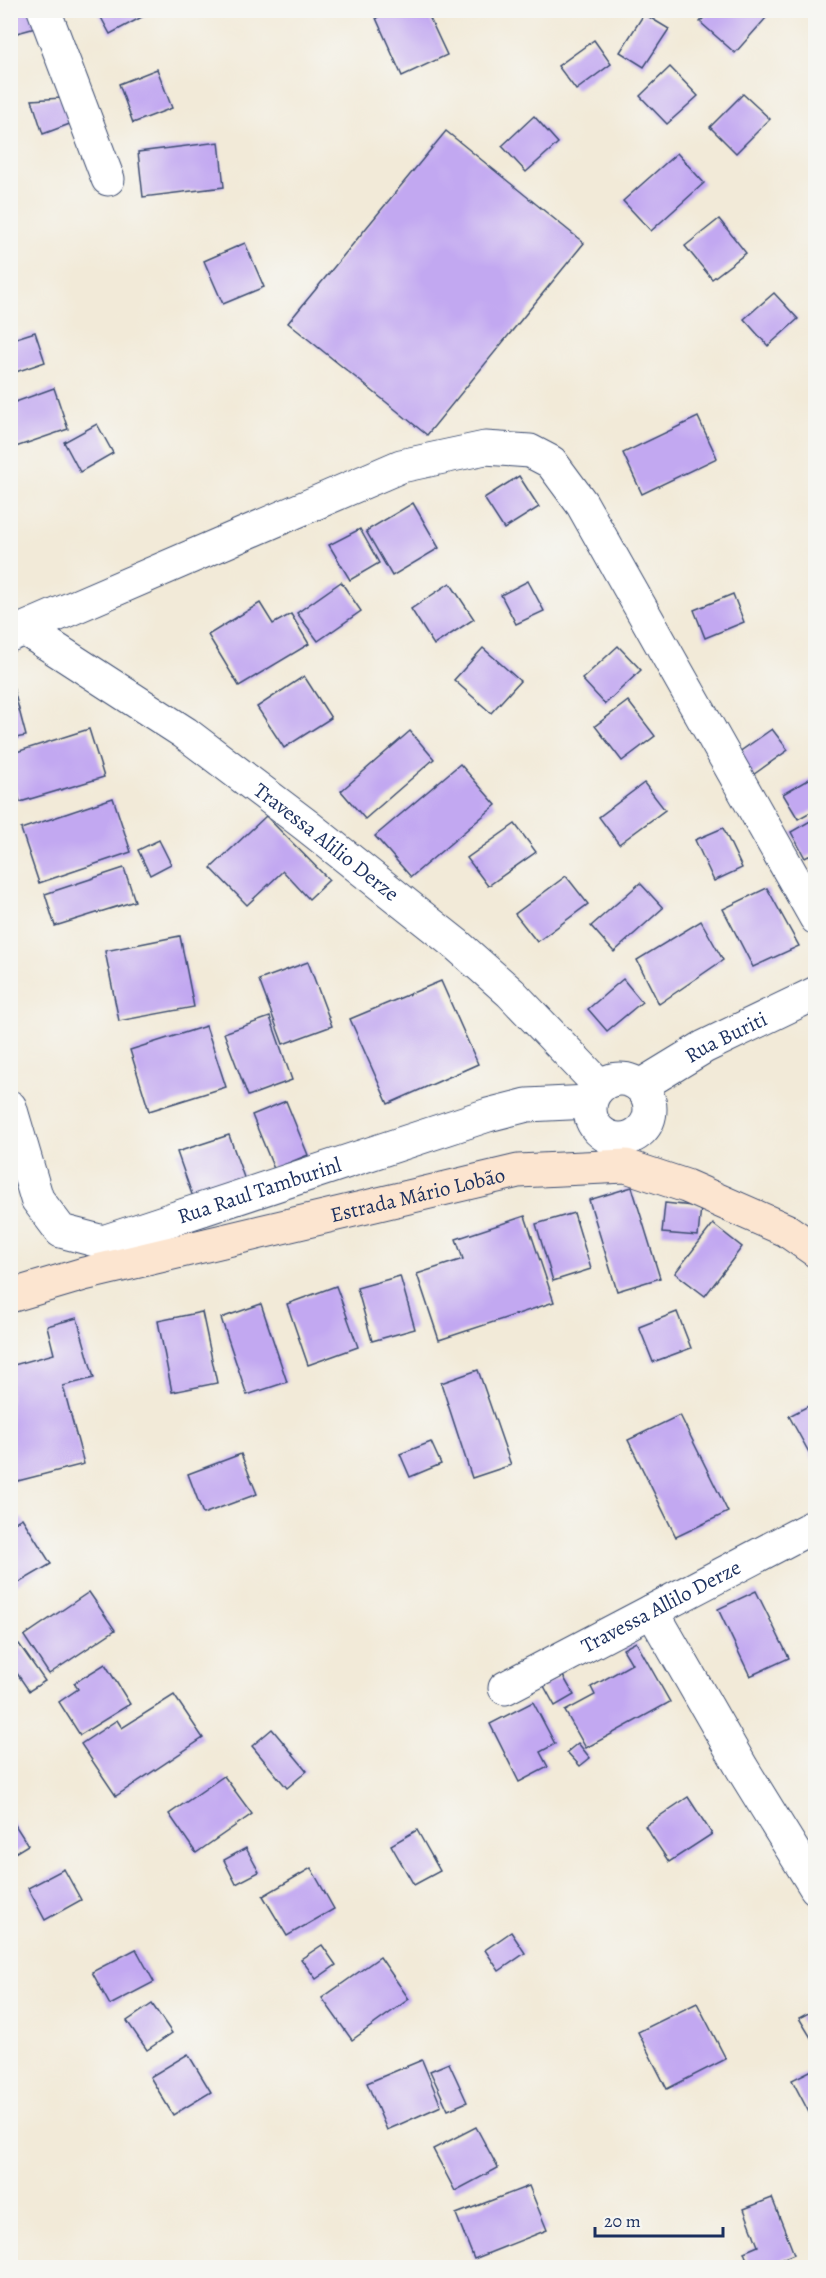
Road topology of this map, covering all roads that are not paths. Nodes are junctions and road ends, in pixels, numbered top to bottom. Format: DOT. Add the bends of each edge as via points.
graph roads {
  1 [pos="44,10"];
  2 [pos="108,179"];
  3 [pos="18,632"];
  4 [pos="816,918"];
  5 [pos="816,993"];
  6 [pos="640,1086"];
  7 [pos="595,1094"];
  8 [pos="10,1107"];
  9 [pos="626,1152"];
  10 [pos="816,1251"];
  11 [pos="10,1296"];
  12 [pos="816,1525"];
  13 [pos="652,1611"];
  14 [pos="505,1688"];
  15 [pos="816,1888"];
  1 -- 2 [label="street"];
  3 -- 4 [label="street" via="401,466 485,448 530,451 551,462 582,504"];
  3 -- 7 [label="street, Travessa Alilio Derze" via="184,734 458,945 511,993"];
  5 -- 6 [label="street, Rua Buriti" via="704,1047"];
  6 -- 7 [label="street" via="627,1080 612,1080"];
  6 -- 9 [label="street" via="649,1100 650,1117"];
  7 -- 8 [label="street, Rua Raul Tamburinl" via="488,1115 103,1242 61,1231 37,1199"];
  7 -- 9 [label="street" via="590,1118 597,1131"];
  9 -- 10 [label="street, Estrada Mário Lobão" via="686,1186 786,1230"];
  9 -- 11 [label="street, Estrada Mário Lobão" via="518,1171 84,1274"];
  12 -- 13 [label="street, Travessa Allilo Derze"];
  13 -- 14 [label="street, Travessa Allilo Derze"];
  13 -- 15 [label="street"];
}
